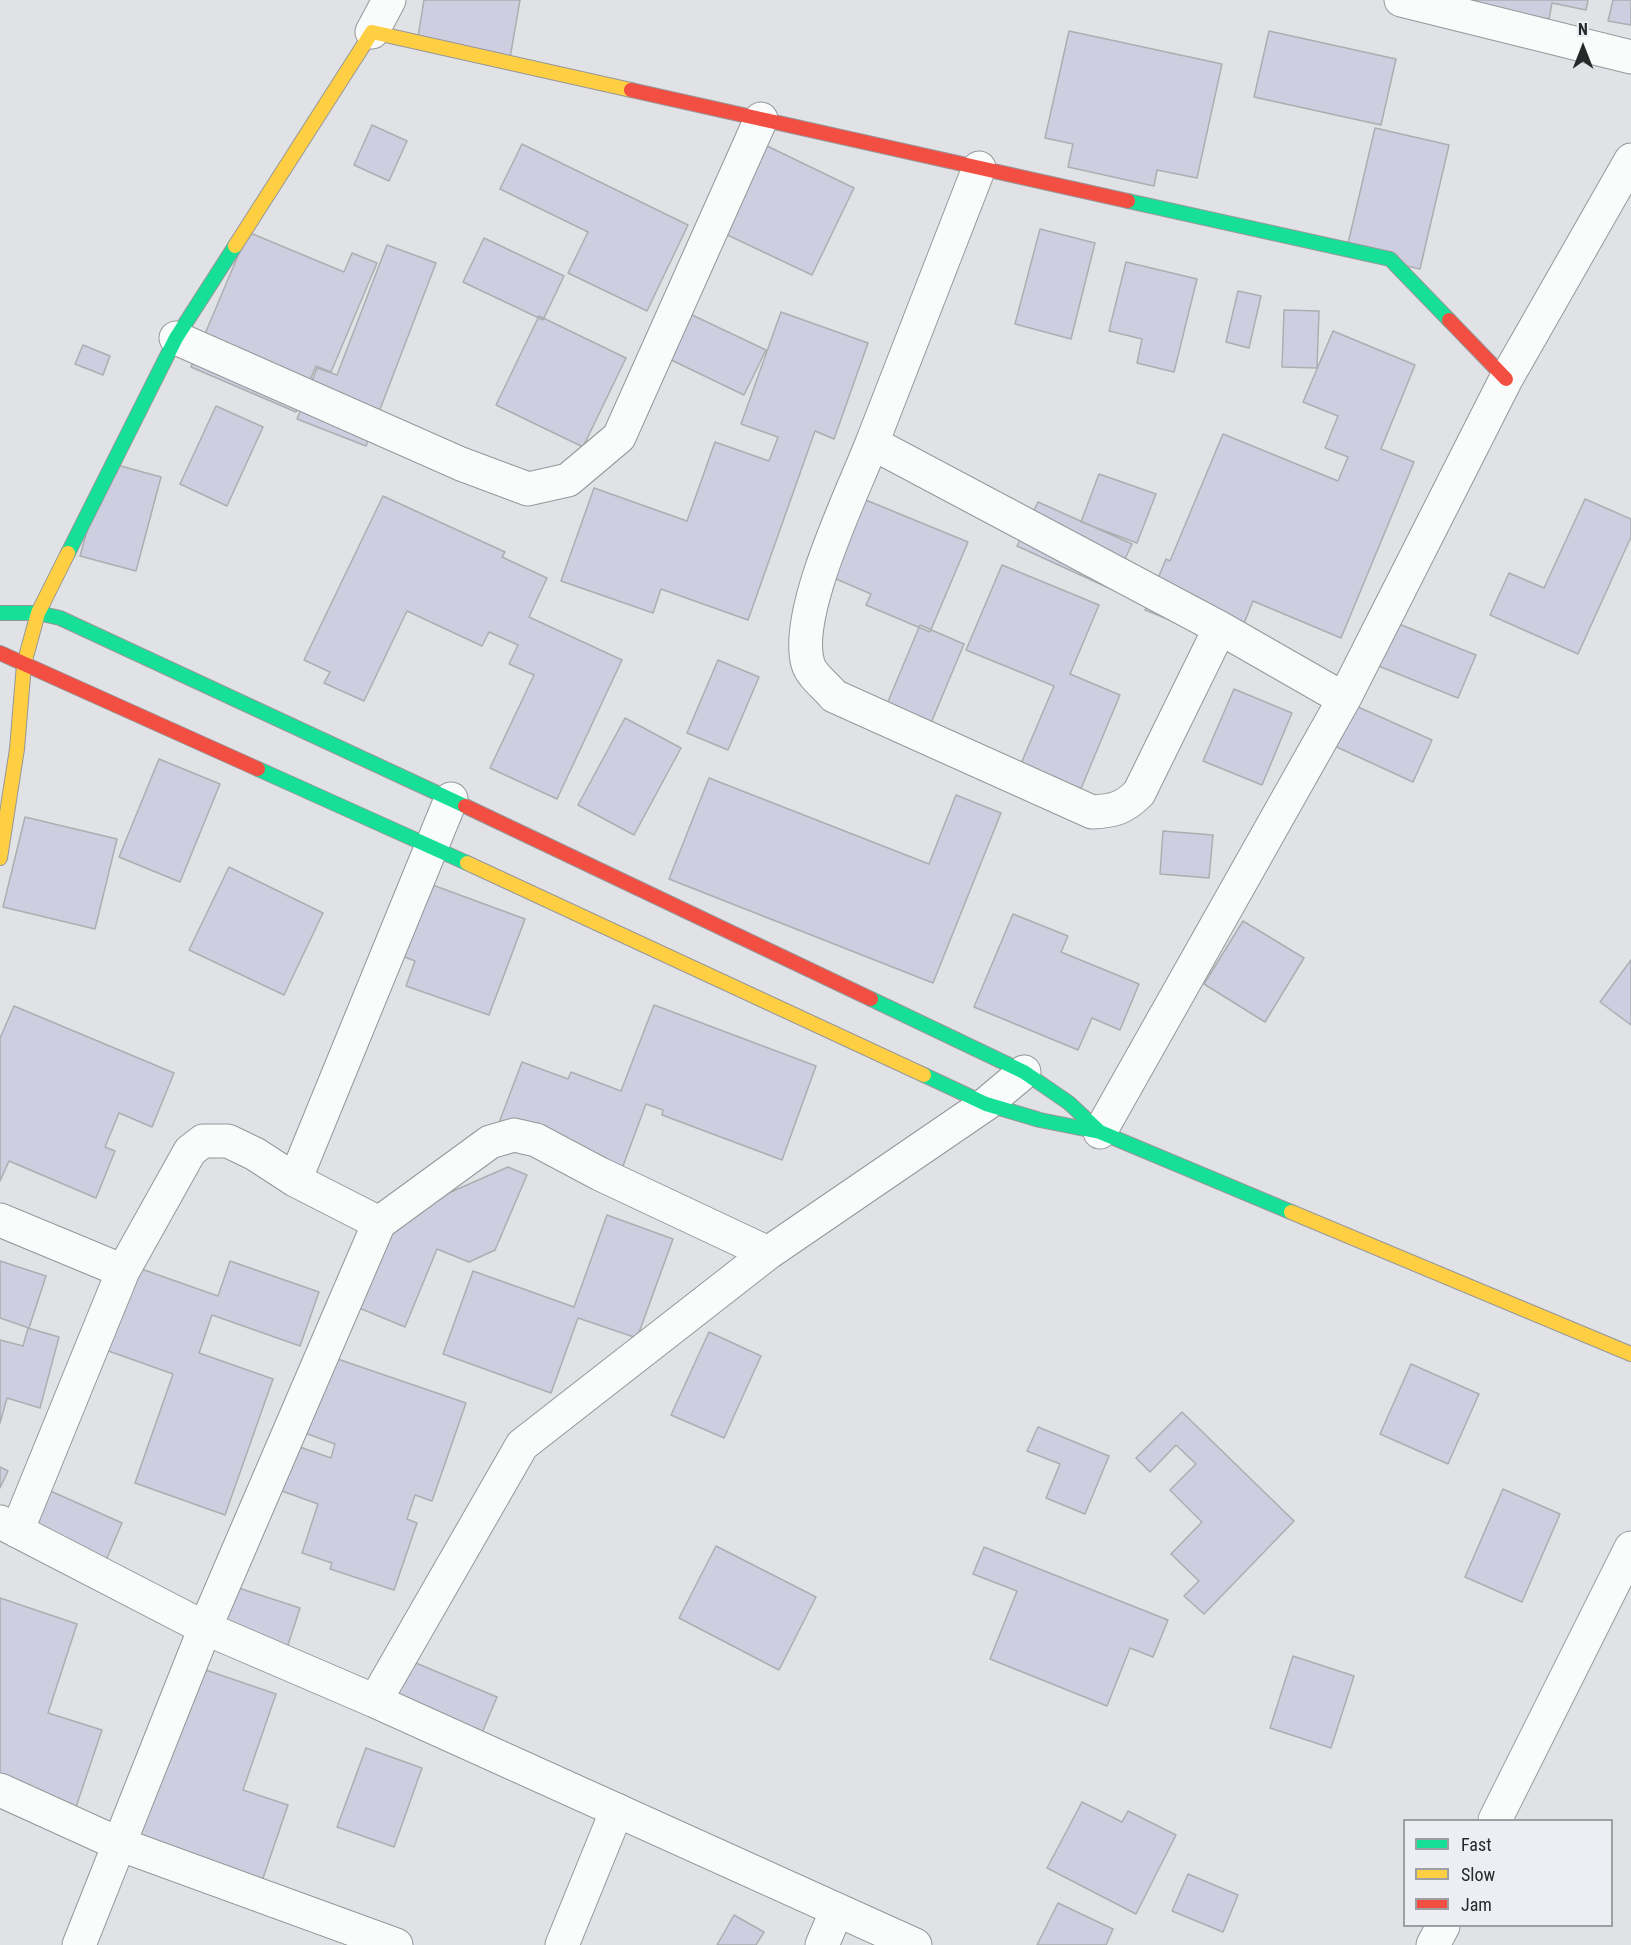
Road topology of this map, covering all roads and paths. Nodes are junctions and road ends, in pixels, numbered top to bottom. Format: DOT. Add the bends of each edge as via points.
graph roads {
  1 [pos="389,0"];
  2 [pos="1401,0"];
  3 [pos="372,32"];
  4 [pos="1631,57"];
  5 [pos="761,119"];
  6 [pos="1631,160"];
  7 [pos="980,168"];
  8 [pos="176,338"];
  9 [pos="1506,379"];
  10 [pos="872,443"];
  11 [pos="0,613"];
  12 [pos="38,613"];
  13 [pos="1220,628"];
  14 [pos="0,653"];
  15 [pos="24,664"];
  16 [pos="1344,699"];
  17 [pos="451,799"];
  18 [pos="430,846"];
  19 [pos="0,858"];
  20 [pos="1024,1072"];
  21 [pos="986,1104"];
  22 [pos="1100,1132"];
  23 [pos="295,1180"];
  24 [pos="0,1220"];
  25 [pos="379,1223"];
  26 [pos="768,1253"];
  27 [pos="123,1271"];
  28 [pos="1631,1354"];
  29 [pos="9,1526"];
  30 [pos="1631,1548"];
  31 [pos="205,1628"];
  32 [pos="375,1701"];
  33 [pos="0,1790"];
  34 [pos="617,1810"];
  35 [pos="1496,1819"];
  36 [pos="119,1844"];
  37 [pos="837,1910"];
  38 [pos="1442,1927"];
  39 [pos="79,1945"];
  40 [pos="396,1945"];
  41 [pos="562,1945"];
  42 [pos="822,1945"];
  43 [pos="915,1945"];
  44 [pos="1433,1945"];
  1 -- 3 [label="street"];
  2 -- 4 [label="street"];
  3 -- 5 [label="street"];
  3 -- 8 [label="street"];
  5 -- 7 [label="street"];
  5 -- 8 [label="street" via="619,437 568,480 528,489"];
  6 -- 9 [label="street"];
  7 -- 9 [label="street" via="1390,259"];
  7 -- 10 [label="street"];
  8 -- 12 [label="street"];
  9 -- 16 [label="street"];
  10 -- 13 [label="street"];
  10 -- 13 [label="street" via="810,603 804,632 808,666 834,696 1092,812 1113,811 1126,806 1138,793"];
  11 -- 12 [label="street"];
  12 -- 15 [label="street"];
  12 -- 17 [label="street" via="82,627"];
  13 -- 16 [label="street"];
  14 -- 15 [label="street"];
  15 -- 18 [label="street"];
  15 -- 19 [label="street" via="17,749"];
  16 -- 22 [label="street"];
  17 -- 18 [label="street"];
  17 -- 20 [label="street"];
  18 -- 21 [label="street"];
  18 -- 23 [label="street"];
  20 -- 21 [label="street"];
  20 -- 22 [label="street" via="1069,1103"];
  21 -- 22 [label="street"];
  21 -- 26 [label="street"];
  22 -- 28 [label="street"];
  23 -- 25 [label="street"];
  23 -- 27 [label="street" via="228,1141 203,1141 190,1151"];
  24 -- 27 [label="street"];
  25 -- 26 [label="street" via="490,1142 514,1135 536,1140"];
  25 -- 31 [label="street"];
  26 -- 32 [label="street" via="522,1445"];
  27 -- 29 [label="street"];
  29 -- 31 [label="street"];
  30 -- 35 [label="street"];
  31 -- 32 [label="street"];
  31 -- 36 [label="street"];
  32 -- 34 [label="street"];
  33 -- 36 [label="street"];
  34 -- 37 [label="street"];
  34 -- 41 [label="street"];
  36 -- 39 [label="street"];
  36 -- 40 [label="street"];
  37 -- 42 [label="street"];
  37 -- 43 [label="street"];
  38 -- 44 [label="street"];
}
